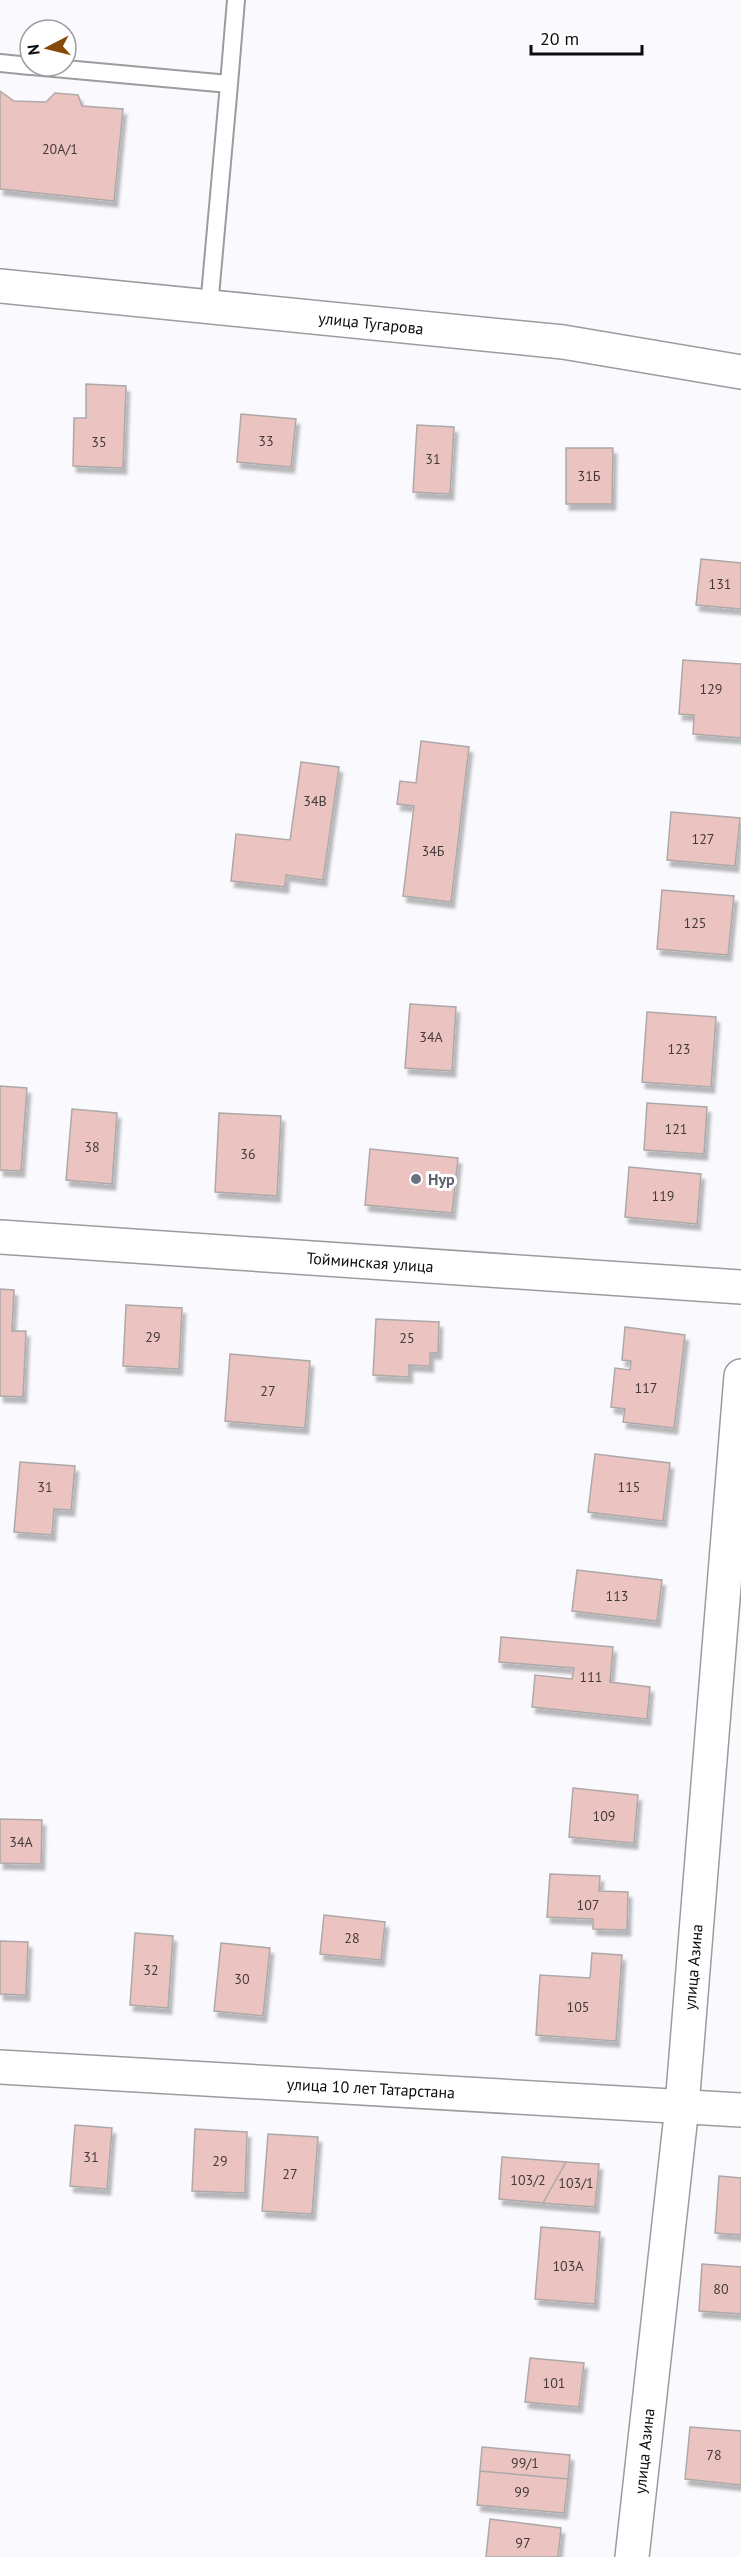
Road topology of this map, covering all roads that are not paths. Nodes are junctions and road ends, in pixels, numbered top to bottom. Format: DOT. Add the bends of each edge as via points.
graph roads {
  1 [pos="236,0"];
  2 [pos="0,63"];
  3 [pos="18,65"];
  4 [pos="78,70"];
  5 [pos="229,84"];
  6 [pos="0,286"];
  7 [pos="209,307"];
  8 [pos="741,372"];
  9 [pos="0,1237"];
  10 [pos="741,1287"];
  11 [pos="741,1376"];
  12 [pos="0,2067"];
  13 [pos="681,2106"];
  14 [pos="741,2110"];
  15 [pos="632,2557"];
  1 -- 5 [label="lane"];
  2 -- 3 [label="lane"];
  4 -- 5 [label="lane"];
  5 -- 7 [label="lane"];
  6 -- 7 [label="street, улица Тугарова"];
  7 -- 8 [label="street, улица Тугарова" via="563,342"];
  9 -- 10 [label="street, Тойминская улица"];
  11 -- 13 [label="street, улица Азина"];
  12 -- 13 [label="street, улица 10 лет Татарстана"];
  13 -- 14 [label="street, улица 10 лет Татарстана"];
  13 -- 15 [label="street, улица Азина"];
}
